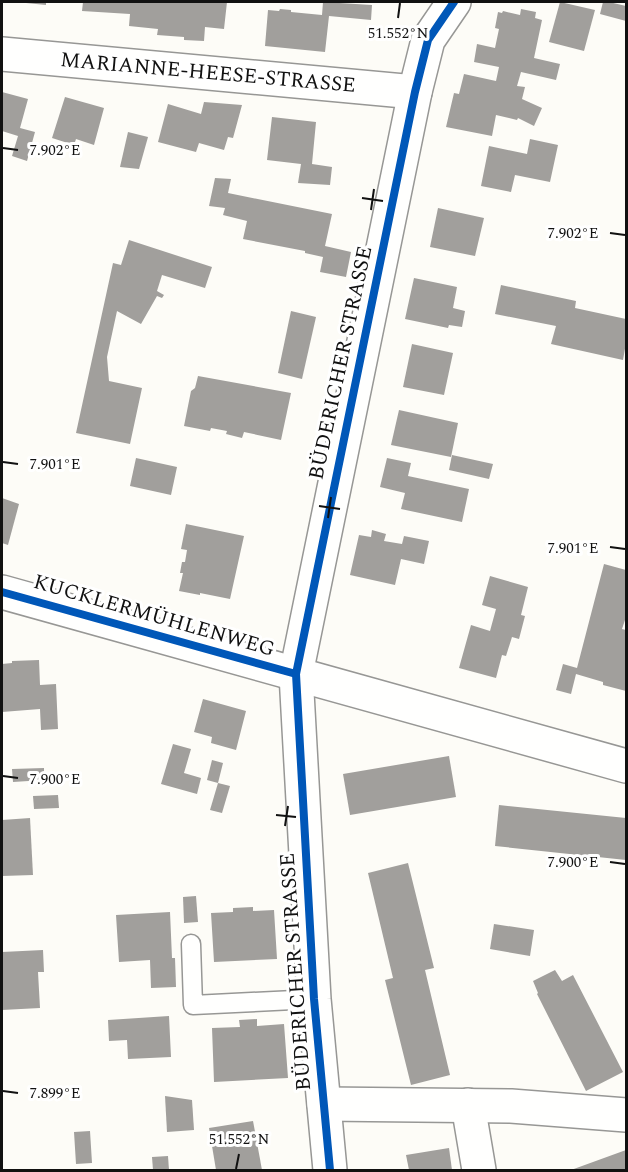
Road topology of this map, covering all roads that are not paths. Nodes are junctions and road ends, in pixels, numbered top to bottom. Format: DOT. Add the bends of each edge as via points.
graph roads {
  1 [pos="454,2"];
  2 [pos="2,54"];
  3 [pos="415,92"];
  4 [pos="2,592"];
  5 [pos="296,674"];
  6 [pos="627,766"];
  7 [pos="191,944"];
  8 [pos="314,999"];
  9 [pos="324,1104"];
  10 [pos="468,1105"];
  11 [pos="627,1115"];
  12 [pos="330,1170"];
  13 [pos="479,1170"];
  1 -- 3 [label="street, BÜDERICHER STRASSE" via="428,40"];
  2 -- 3 [label="street, MARIANNE-HEESE-STRASSE"];
  3 -- 5 [label="street, BÜDERICHER STRASSE"];
  4 -- 5 [label="street, KUCKLERMÜHLENWEG"];
  5 -- 6 [label="street, KUCKLERMÜHLENWEG"];
  5 -- 8 [label="street, BÜDERICHER STRASSE"];
  7 -- 8 [label="lane, BÜDERICHER STRASSE" via="193,1005"];
  8 -- 9 [label="street, BÜDERICHER STRASSE"];
  9 -- 10 [label="street"];
  9 -- 12 [label="street, BÜDERICHER STRASSE"];
  10 -- 11 [label="street"];
  10 -- 13 [label="street"];
}
